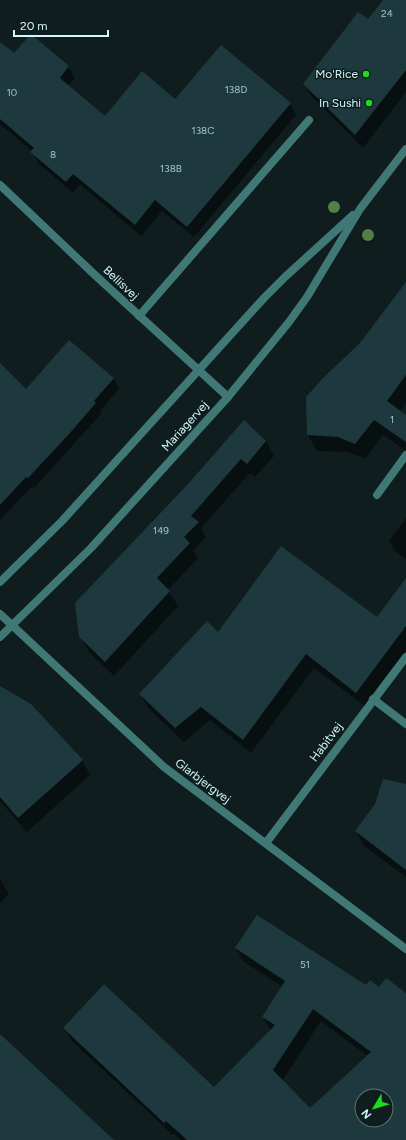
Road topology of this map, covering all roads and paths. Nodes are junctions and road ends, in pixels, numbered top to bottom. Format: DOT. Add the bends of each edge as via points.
graph roads {
  1 [pos="309,120"];
  2 [pos="406,149"];
  3 [pos="0,185"];
  4 [pos="360,209"];
  5 [pos="139,316"];
  6 [pos="199,371"];
  7 [pos="228,397"];
  8 [pos="406,455"];
  9 [pos="377,495"];
  10 [pos="0,582"];
  11 [pos="0,614"];
  12 [pos="12,625"];
  13 [pos="0,637"];
  14 [pos="406,657"];
  15 [pos="373,699"];
  16 [pos="406,724"];
  17 [pos="266,843"];
  18 [pos="406,949"];
  1 -- 5 [label="street"];
  2 -- 4 [label="street, Mariagervej"];
  3 -- 5 [label="street, Bellisvej"];
  4 -- 6 [label="street, Mariagervej" via="264,298"];
  4 -- 7 [label="street, Mariagervej" via="290,322"];
  5 -- 6 [label="street, Bellisvej"];
  6 -- 7 [label="street, Bellisvej"];
  6 -- 10 [label="street, Mariagervej" via="62,521"];
  7 -- 12 [label="street, Mariagervej" via="91,548"];
  8 -- 9 [label="street"];
  11 -- 12 [label="street, Glarbjergvej"];
  12 -- 13 [label="street, Mariagervej"];
  12 -- 17 [label="street, Glarbjergvej" via="164,767"];
  14 -- 15 [label="street, Habitvej"];
  15 -- 16 [label="street"];
  15 -- 17 [label="street, Habitvej"];
  17 -- 18 [label="street, Glarbjergvej"];
}
